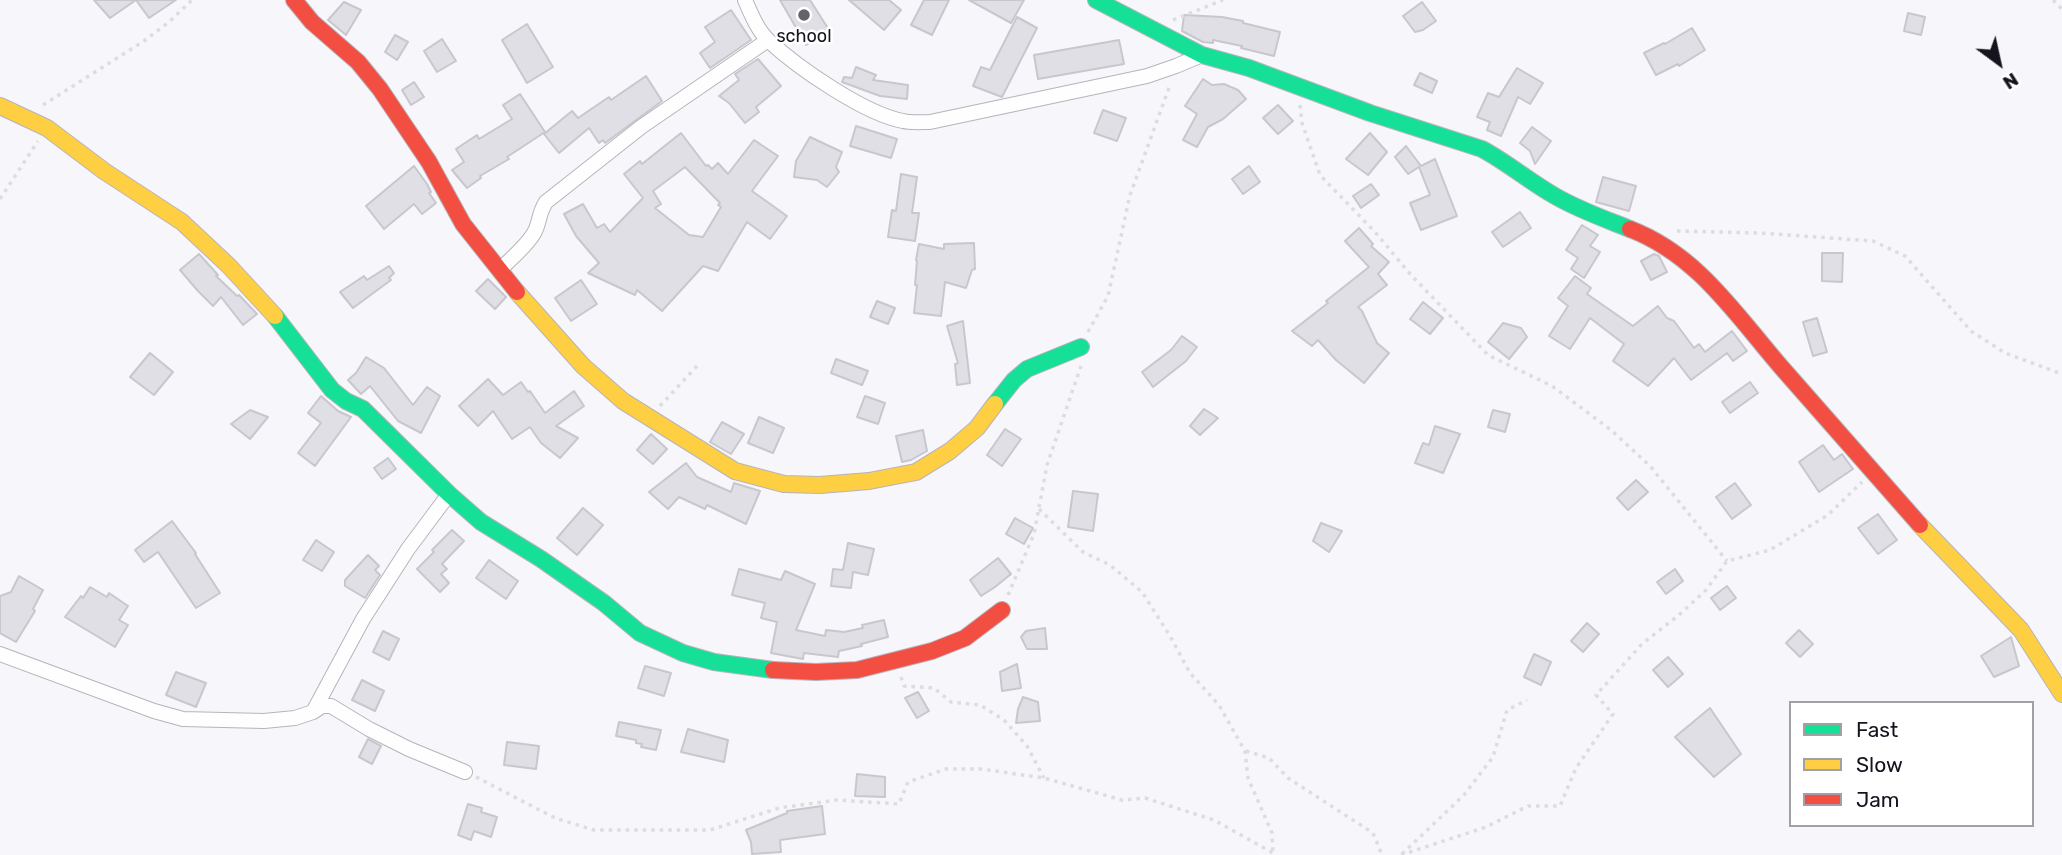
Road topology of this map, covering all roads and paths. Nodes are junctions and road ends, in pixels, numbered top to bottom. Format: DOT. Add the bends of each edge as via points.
graph roads {
  1 [pos="192,0"];
  2 [pos="294,0"];
  3 [pos="745,0"];
  4 [pos="1096,0"];
  5 [pos="1223,0"];
  6 [pos="2053,0"];
  7 [pos="2062,9"];
  8 [pos="1152,29"];
  9 [pos="768,40"];
  10 [pos="1202,55"];
  11 [pos="1298,86"];
  12 [pos="0,106"];
  13 [pos="25,118"];
  14 [pos="47,128"];
  15 [pos="0,199"];
  16 [pos="1677,232"];
  17 [pos="499,271"];
  18 [pos="1080,347"];
  19 [pos="697,366"];
  20 [pos="2062,374"];
  21 [pos="648,418"];
  22 [pos="1873,471"];
  23 [pos="449,494"];
  24 [pos="1039,509"];
  25 [pos="1727,561"];
  26 [pos="1002,610"];
  27 [pos="0,654"];
  28 [pos="895,660"];
  29 [pos="2062,694"];
  30 [pos="1527,700"];
  31 [pos="313,712"];
  32 [pos="1245,751"];
  33 [pos="465,772"];
  34 [pos="1044,778"];
  35 [pos="1273,854"];
  36 [pos="1382,855"];
  37 [pos="1401,855"];
  1 -- 13 [label="path" via="144,41"];
  2 -- 17 [label="street" via="380,89 463,223"];
  3 -- 9 [label="street"];
  4 -- 8 [label="street"];
  5 -- 8 [label="path"];
  6 -- 7 [label="path"];
  8 -- 10 [label="street"];
  9 -- 10 [label="street" via="852,100 904,122 930,122 1147,76"];
  9 -- 17 [label="street" via="641,127 554,196 540,212 533,234"];
  10 -- 11 [label="street"];
  11 -- 22 [label="street" via="1482,149 1555,196 1668,247 1710,282"];
  11 -- 25 [label="path" via="1302,123 1320,174 1411,275 1488,355 1552,386 1611,430 1650,466"];
  12 -- 13 [label="street"];
  13 -- 14 [label="street"];
  14 -- 15 [label="path"];
  14 -- 23 [label="street" via="182,222 279,320 332,390 363,409"];
  16 -- 20 [label="path" via="1873,241 1905,256 1971,331 2005,353"];
  17 -- 21 [label="street" via="583,366"];
  18 -- 21 [label="street" via="1027,369 950,451 916,472 869,481 784,484 735,471"];
  19 -- 21 [label="path"];
  22 -- 25 [label="path" via="1828,514 1770,550"];
  22 -- 29 [label="street" via="2021,630"];
  23 -- 28 [label="street" via="481,522 541,559 640,633 682,653 756,668 816,672 857,670"];
  23 -- 31 [label="street" via="363,619"];
  24 -- 32 [label="path" via="1083,552 1110,565 1142,592 1190,673 1219,705"];
  25 -- 37 [label="path" via="1706,590 1642,644 1596,695 1613,714 1576,768 1560,806 1528,806 1486,827"];
  26 -- 28 [label="street" via="965,638"];
  27 -- 31 [label="street" via="183,719 264,721"];
  28 -- 34 [label="path" via="904,687 934,688 951,702 980,705 1004,720 1027,746"];
  30 -- 37 [label="path" via="1507,710 1493,757 1464,795"];
  31 -- 33 [label="street" via="331,706 399,744"];
  32 -- 35 [label="path" via="1248,778 1272,833"];
  32 -- 36 [label="path" via="1269,758 1288,778 1373,833"];
  33 -- 34 [label="path" via="555,818 594,830 710,830 779,808 837,800 899,804 908,782 946,769"];
  34 -- 35 [label="path" via="1122,800 1145,798 1192,812"];
}
